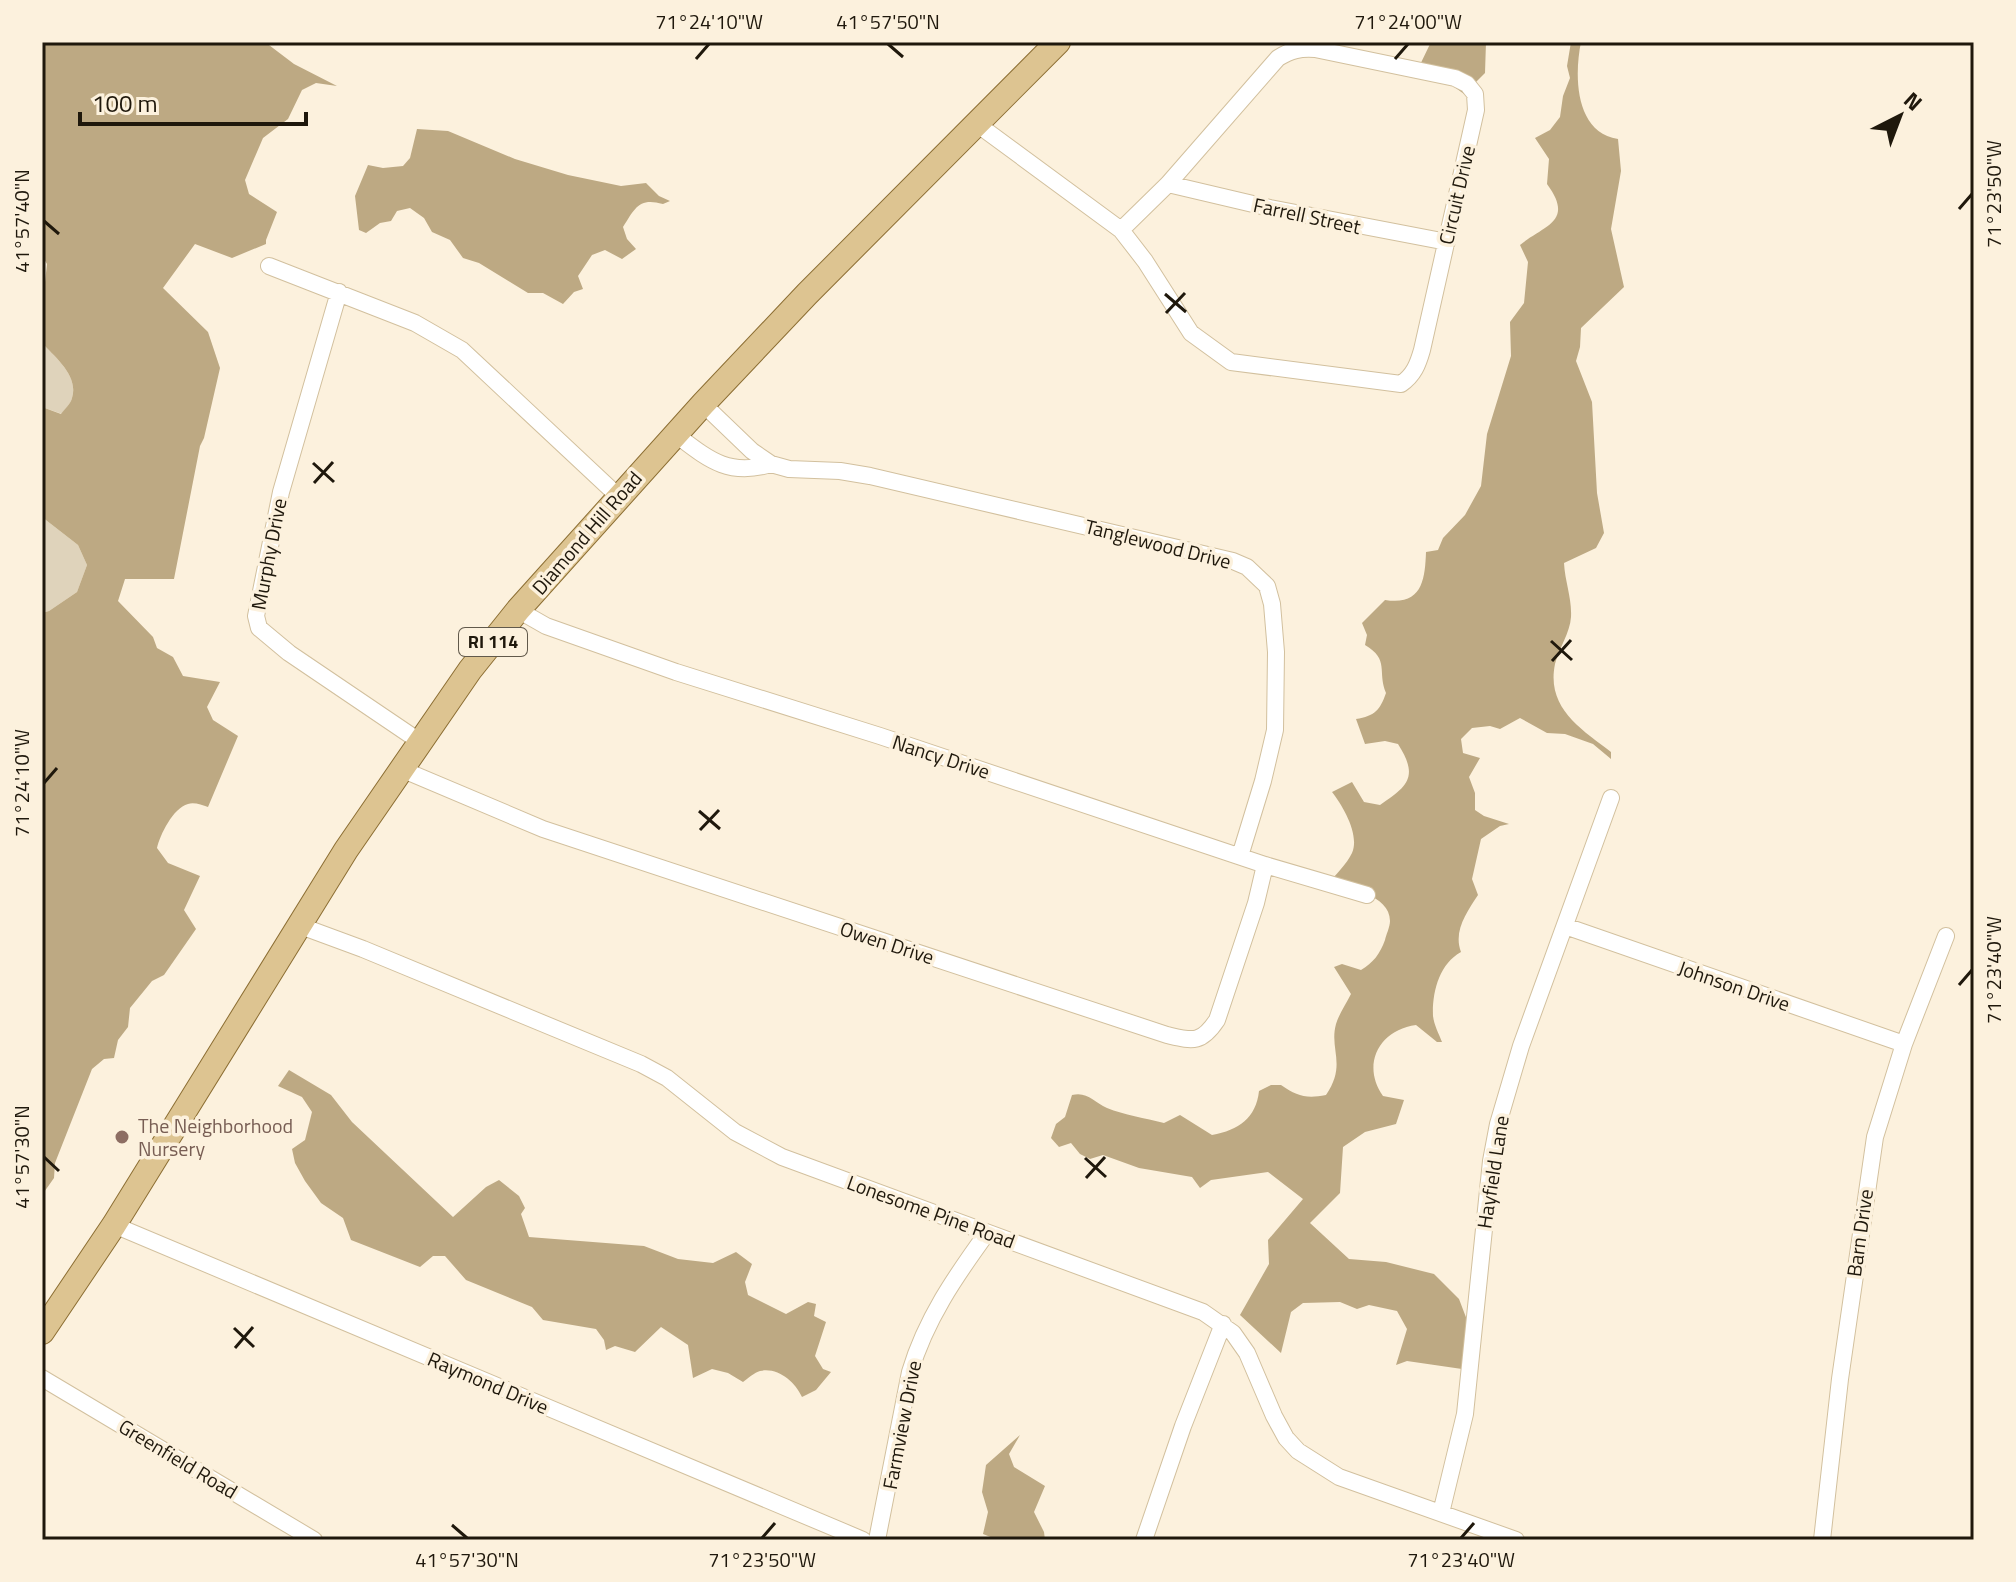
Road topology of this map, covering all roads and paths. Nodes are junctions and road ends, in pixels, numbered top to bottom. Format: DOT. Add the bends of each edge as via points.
graph roads {
  1 [pos="1058,42"];
  2 [pos="977,124"];
  3 [pos="1168,184"];
  4 [pos="1121,230"];
  5 [pos="1447,242"];
  6 [pos="269,266"];
  7 [pos="339,292"];
  8 [pos="703,404"];
  9 [pos="675,434"];
  10 [pos="771,464"];
  11 [pos="618,496"];
  12 [pos="518,610"];
  13 [pos="419,741"];
  14 [pos="401,769"];
  15 [pos="1611,798"];
  16 [pos="1240,856"];
  17 [pos="1265,865"];
  18 [pos="1367,895"];
  19 [pos="298,925"];
  20 [pos="1565,926"];
  21 [pos="1946,936"];
  22 [pos="1904,1044"];
  23 [pos="114,1225"];
  24 [pos="987,1233"];
  25 [pos="1223,1324"];
  26 [pos="42,1332"];
  27 [pos="42,1378"];
  28 [pos="1441,1513"];
  29 [pos="314,1540"];
  30 [pos="863,1540"];
  31 [pos="877,1540"];
  32 [pos="1144,1540"];
  33 [pos="1516,1540"];
  34 [pos="1822,1540"];
  1 -- 2 [label="main road, Diamond Hill Road / RI 114"];
  2 -- 4 [label="street, Circuit Drive"];
  2 -- 8 [label="main road, Diamond Hill Road / RI 114"];
  3 -- 4 [label="street, Circuit Drive"];
  3 -- 5 [label="street, Farrell Street"];
  3 -- 5 [label="street, Circuit Drive" via="1289,51 1315,49 1439,74 1467,84 1475,94 1476,110"];
  4 -- 5 [label="street, Circuit Drive" via="1191,333 1231,362 1401,384 1417,367"];
  6 -- 7 [label="street"];
  7 -- 11 [label="street" via="415,323 462,350"];
  7 -- 13 [label="street, Murphy Drive" via="281,492 256,616 259,628 289,653"];
  8 -- 9 [label="main road, Diamond Hill Road / RI 114"];
  8 -- 10 [label="street, Tanglewood Drive"];
  9 -- 10 [label="street, Tanglewood Drive" via="717,464 751,470"];
  9 -- 11 [label="main road, Diamond Hill Road / RI 114"];
  10 -- 16 [label="street, Tanglewood Drive" via="898,481 1233,561 1258,576 1272,604 1276,721"];
  11 -- 12 [label="main road, Diamond Hill Road / RI 114"];
  12 -- 13 [label="main road, Diamond Hill Road / RI 114"];
  12 -- 16 [label="street, Nancy Drive" via="546,626 676,672"];
  13 -- 14 [label="main road, Diamond Hill Road / RI 114"];
  14 -- 17 [label="street, Owen Drive" via="543,829 1188,1040 1208,1033 1217,1020"];
  14 -- 19 [label="main road, Diamond Hill Road / RI 114"];
  15 -- 20 [label="street, Hayfield Lane"];
  16 -- 17 [label="street, Nancy Drive"];
  17 -- 18 [label="street, Nancy Drive"];
  19 -- 23 [label="main road, Diamond Hill Road / RI 114"];
  19 -- 24 [label="street, Lonesome Pine Road" via="641,1064 735,1132 782,1157"];
  20 -- 22 [label="street, Johnson Drive"];
  20 -- 28 [label="street, Hayfield Lane" via="1498,1124 1465,1414"];
  21 -- 22 [label="street, Barn Drive"];
  22 -- 34 [label="street, Barn Drive" via="1869,1172"];
  23 -- 26 [label="main road, Diamond Hill Road / RI 114"];
  23 -- 30 [label="street, Raymond Drive"];
  24 -- 25 [label="street, Lonesome Pine Road" via="1147,1290"];
  24 -- 31 [label="street, Farmview Drive" via="932,1314 917,1350"];
  25 -- 28 [label="street, Lonesome Pine Road" via="1247,1353 1280,1427 1298,1451 1339,1477"];
  25 -- 32 [label="street"];
  27 -- 29 [label="street, Greenfield Road"];
  28 -- 33 [label="street, Lonesome Pine Road"];
}
